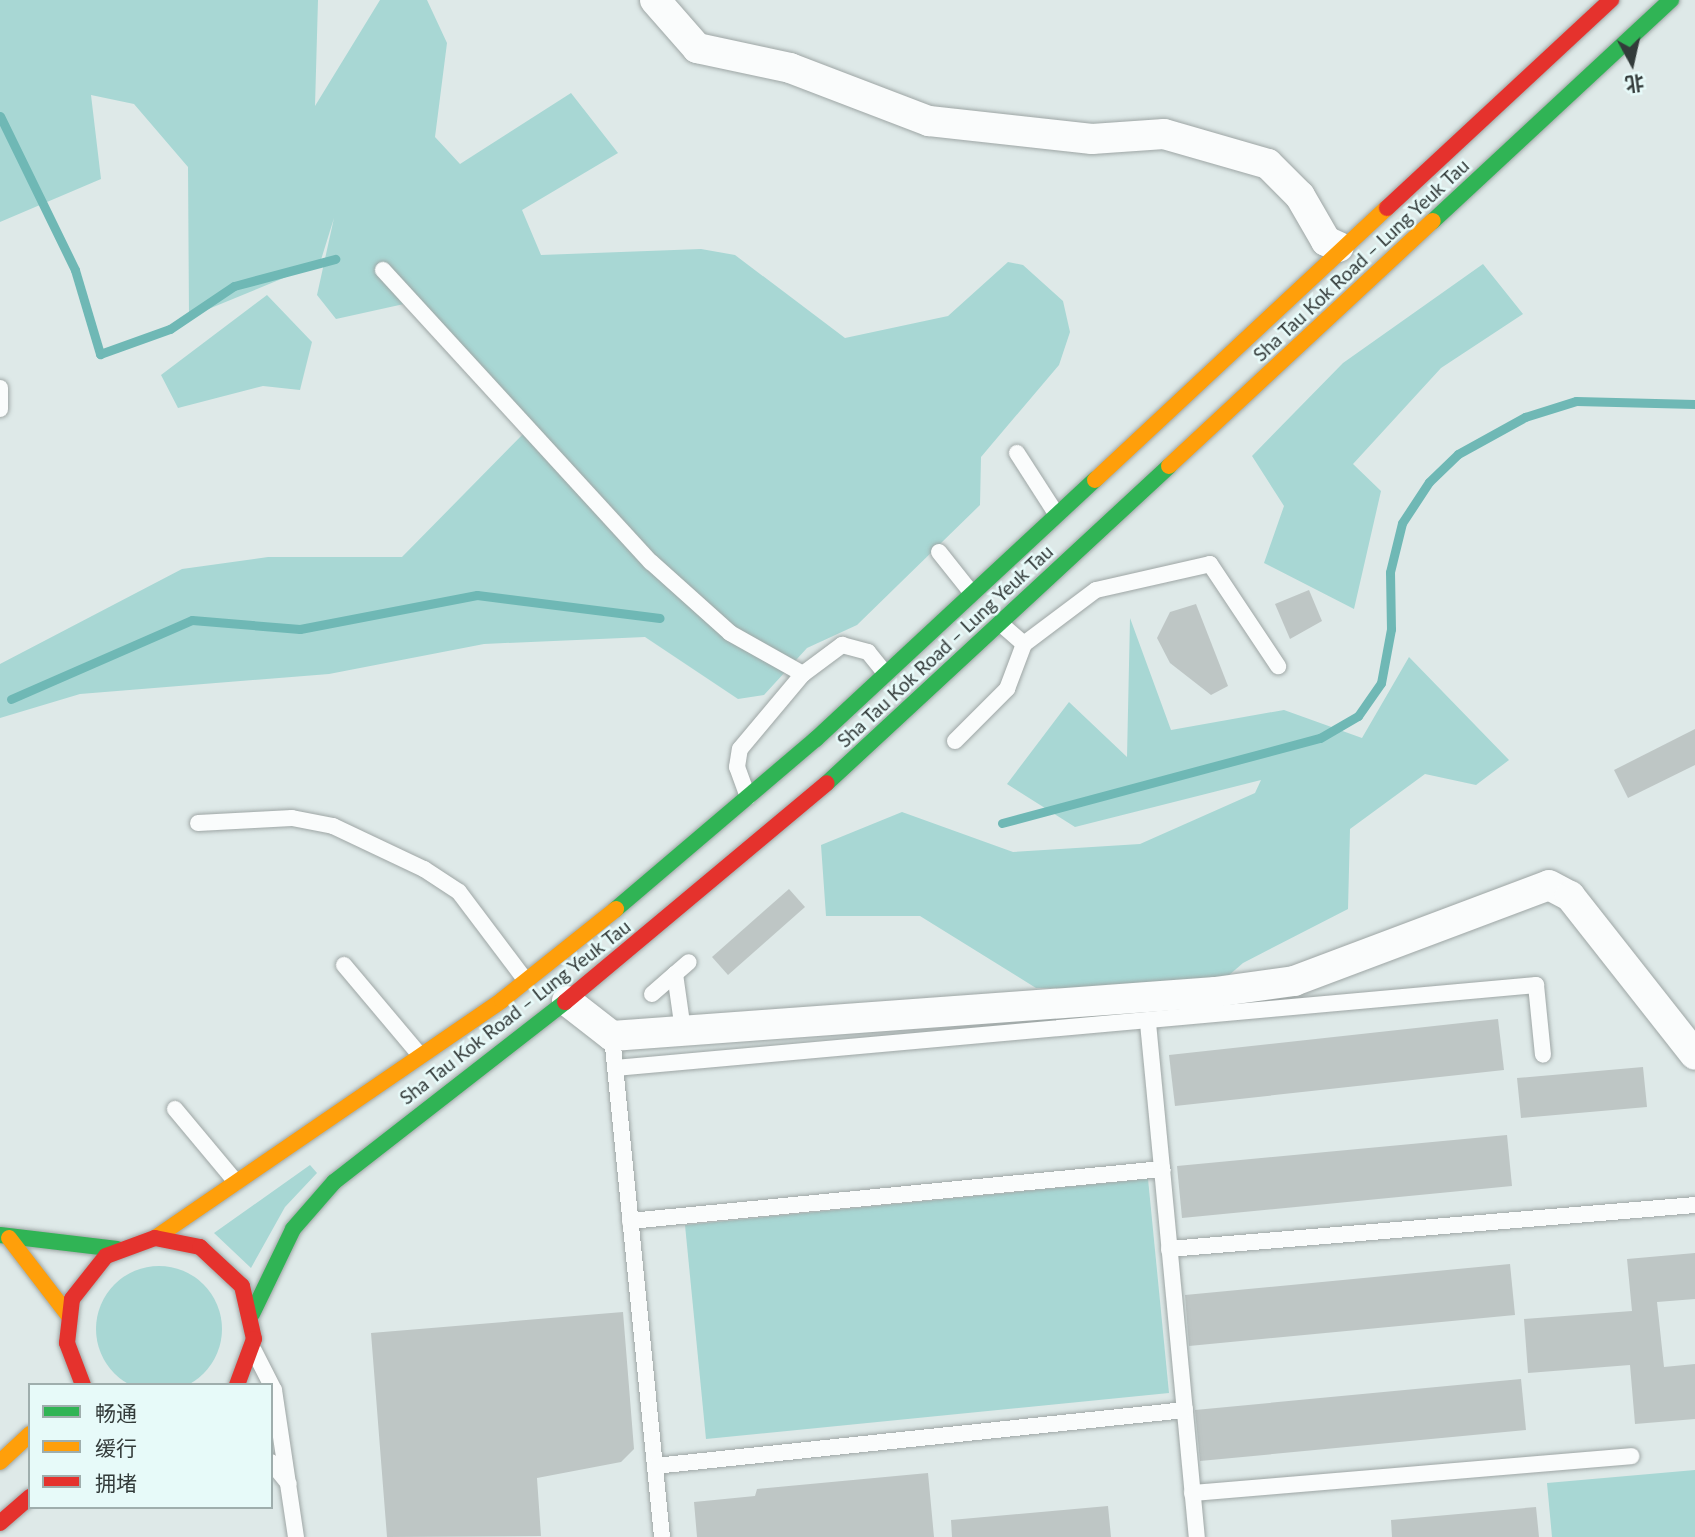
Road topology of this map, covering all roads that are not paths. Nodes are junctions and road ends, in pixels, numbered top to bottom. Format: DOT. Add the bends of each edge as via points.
graph roads {
  1 [pos="655,0"];
  2 [pos="1611,0"];
  3 [pos="1671,0"];
  4 [pos="1339,247"];
  5 [pos="383,270"];
  6 [pos="0,388"];
  7 [pos="0,409"];
  8 [pos="1017,453"];
  9 [pos="1055,512"];
  10 [pos="939,552"];
  11 [pos="970,592"];
  12 [pos="1001,624"];
  13 [pos="1024,644"];
  14 [pos="1278,666"];
  15 [pos="884,672"];
  16 [pos="803,674"];
  17 [pos="955,741"];
  18 [pos="748,798"];
  19 [pos="198,823"];
  20 [pos="689,962"];
  21 [pos="344,965"];
  22 [pos="675,974"];
  23 [pos="526,981"];
  24 [pos="652,994"];
  25 [pos="567,1001"];
  26 [pos="1148,1023"];
  27 [pos="683,1030"];
  28 [pos="612,1036"];
  29 [pos="418,1053"];
  30 [pos="1543,1055"];
  31 [pos="1695,1055"];
  32 [pos="615,1068"];
  33 [pos="175,1109"];
  34 [pos="1162,1169"];
  35 [pos="238,1185"];
  36 [pos="1695,1205"];
  37 [pos="630,1221"];
  38 [pos="4,1237"];
  39 [pos="155,1238"];
  40 [pos="117,1249"];
  41 [pos="1169,1249"];
  42 [pos="252,1314"];
  43 [pos="68,1315"];
  44 [pos="252,1349"];
  45 [pos="72,1365"];
  46 [pos="65,1383"];
  47 [pos="82,1383"];
  48 [pos="238,1383"];
  49 [pos="270,1383"];
  50 [pos="273,1388"];
  51 [pos="1185,1410"];
  52 [pos="28,1436"];
  53 [pos="1632,1456"];
  54 [pos="0,1462"];
  55 [pos="273,1464"];
  56 [pos="655,1466"];
  57 [pos="289,1484"];
  58 [pos="1192,1493"];
  59 [pos="28,1499"];
  60 [pos="0,1523"];
  61 [pos="296,1537"];
  62 [pos="662,1537"];
  63 [pos="1196,1537"];
  1 -- 4 [label="street" via="697,48 790,68 929,121 1092,139 1164,134 1268,164 1300,196 1326,241"];
  2 -- 4 [label="main road, Sha Tau Kok Road – Lung Yeuk Tau"];
  3 -- 12 [label="main road, Sha Tau Kok Road – Lung Yeuk Tau"];
  4 -- 9 [label="main road, Sha Tau Kok Road – Lung Yeuk Tau"];
  5 -- 16 [label="lane" via="651,562 730,633"];
  6 -- 7 [label="lane"];
  8 -- 9 [label="lane"];
  9 -- 11 [label="main road, Sha Tau Kok Road – Lung Yeuk Tau"];
  10 -- 11 [label="lane"];
  11 -- 15 [label="main road, Sha Tau Kok Road – Lung Yeuk Tau"];
  12 -- 13 [label="lane"];
  12 -- 25 [label="main road, Sha Tau Kok Road – Lung Yeuk Tau" via="681,911"];
  13 -- 14 [label="lane" via="1096,590 1210,564"];
  13 -- 17 [label="lane" via="1007,689"];
  15 -- 16 [label="lane" via="868,652 842,645"];
  15 -- 18 [label="main road, Sha Tau Kok Road – Lung Yeuk Tau"];
  16 -- 18 [label="lane" via="740,749 737,767"];
  18 -- 23 [label="main road, Sha Tau Kok Road – Lung Yeuk Tau"];
  19 -- 23 [label="lane" via="292,818 333,826 424,869 459,892"];
  20 -- 22 [label="lane"];
  21 -- 29 [label="lane"];
  22 -- 24 [label="lane"];
  22 -- 27 [label="lane"];
  23 -- 29 [label="main road, Sha Tau Kok Road – Lung Yeuk Tau"];
  25 -- 28 [label="street"];
  25 -- 42 [label="main road, Sha Tau Kok Road – Lung Yeuk Tau" via="334,1182 293,1229"];
  26 -- 30 [label="lane" via="1536,985"];
  26 -- 32 [label="lane"];
  26 -- 34 [label="lane"];
  27 -- 28 [label="street"];
  27 -- 31 [label="street" via="1215,992 1294,981 1549,886 1570,896"];
  28 -- 32 [label="lane"];
  29 -- 35 [label="main road, Sha Tau Kok Road – Lung Yeuk Tau"];
  32 -- 37 [label="lane"];
  33 -- 35 [label="lane"];
  34 -- 37 [label="lane"];
  34 -- 41 [label="lane"];
  35 -- 39 [label="main road, Sha Tau Kok Road – Lung Yeuk Tau"];
  36 -- 41 [label="lane"];
  37 -- 56 [label="lane"];
  38 -- 40 [label="main road"];
  38 -- 43 [label="main road"];
  39 -- 40 [label="main road, Sha Tau Kok Road – Lung Yeuk Tau"];
  39 -- 42 [label="main road, Sha Tau Kok Road – Lung Yeuk Tau" via="213,1255 236,1277"];
  40 -- 43 [label="main road, Sha Tau Kok Road – Lung Yeuk Tau" via="86,1274"];
  41 -- 51 [label="lane"];
  42 -- 44 [label="main road, Sha Tau Kok Road – Lung Yeuk Tau"];
  43 -- 45 [label="main road, Sha Tau Kok Road – Lung Yeuk Tau"];
  44 -- 48 [label="main road, Sha Tau Kok Road – Lung Yeuk Tau"];
  44 -- 49 [label="lane"];
  45 -- 46 [label="main road, Sha Tau Kok Road – Lung Yeuk Tau"];
  45 -- 47 [label="main road, Sha Tau Kok Road – Lung Yeuk Tau"];
  50 -- 57 [label="lane"];
  51 -- 56 [label="lane"];
  51 -- 58 [label="lane"];
  52 -- 54 [label="main road"];
  53 -- 58 [label="lane"];
  55 -- 57 [label="lane"];
  56 -- 62 [label="lane"];
  57 -- 61 [label="lane"];
  58 -- 63 [label="lane"];
  59 -- 60 [label="main road"];
}
